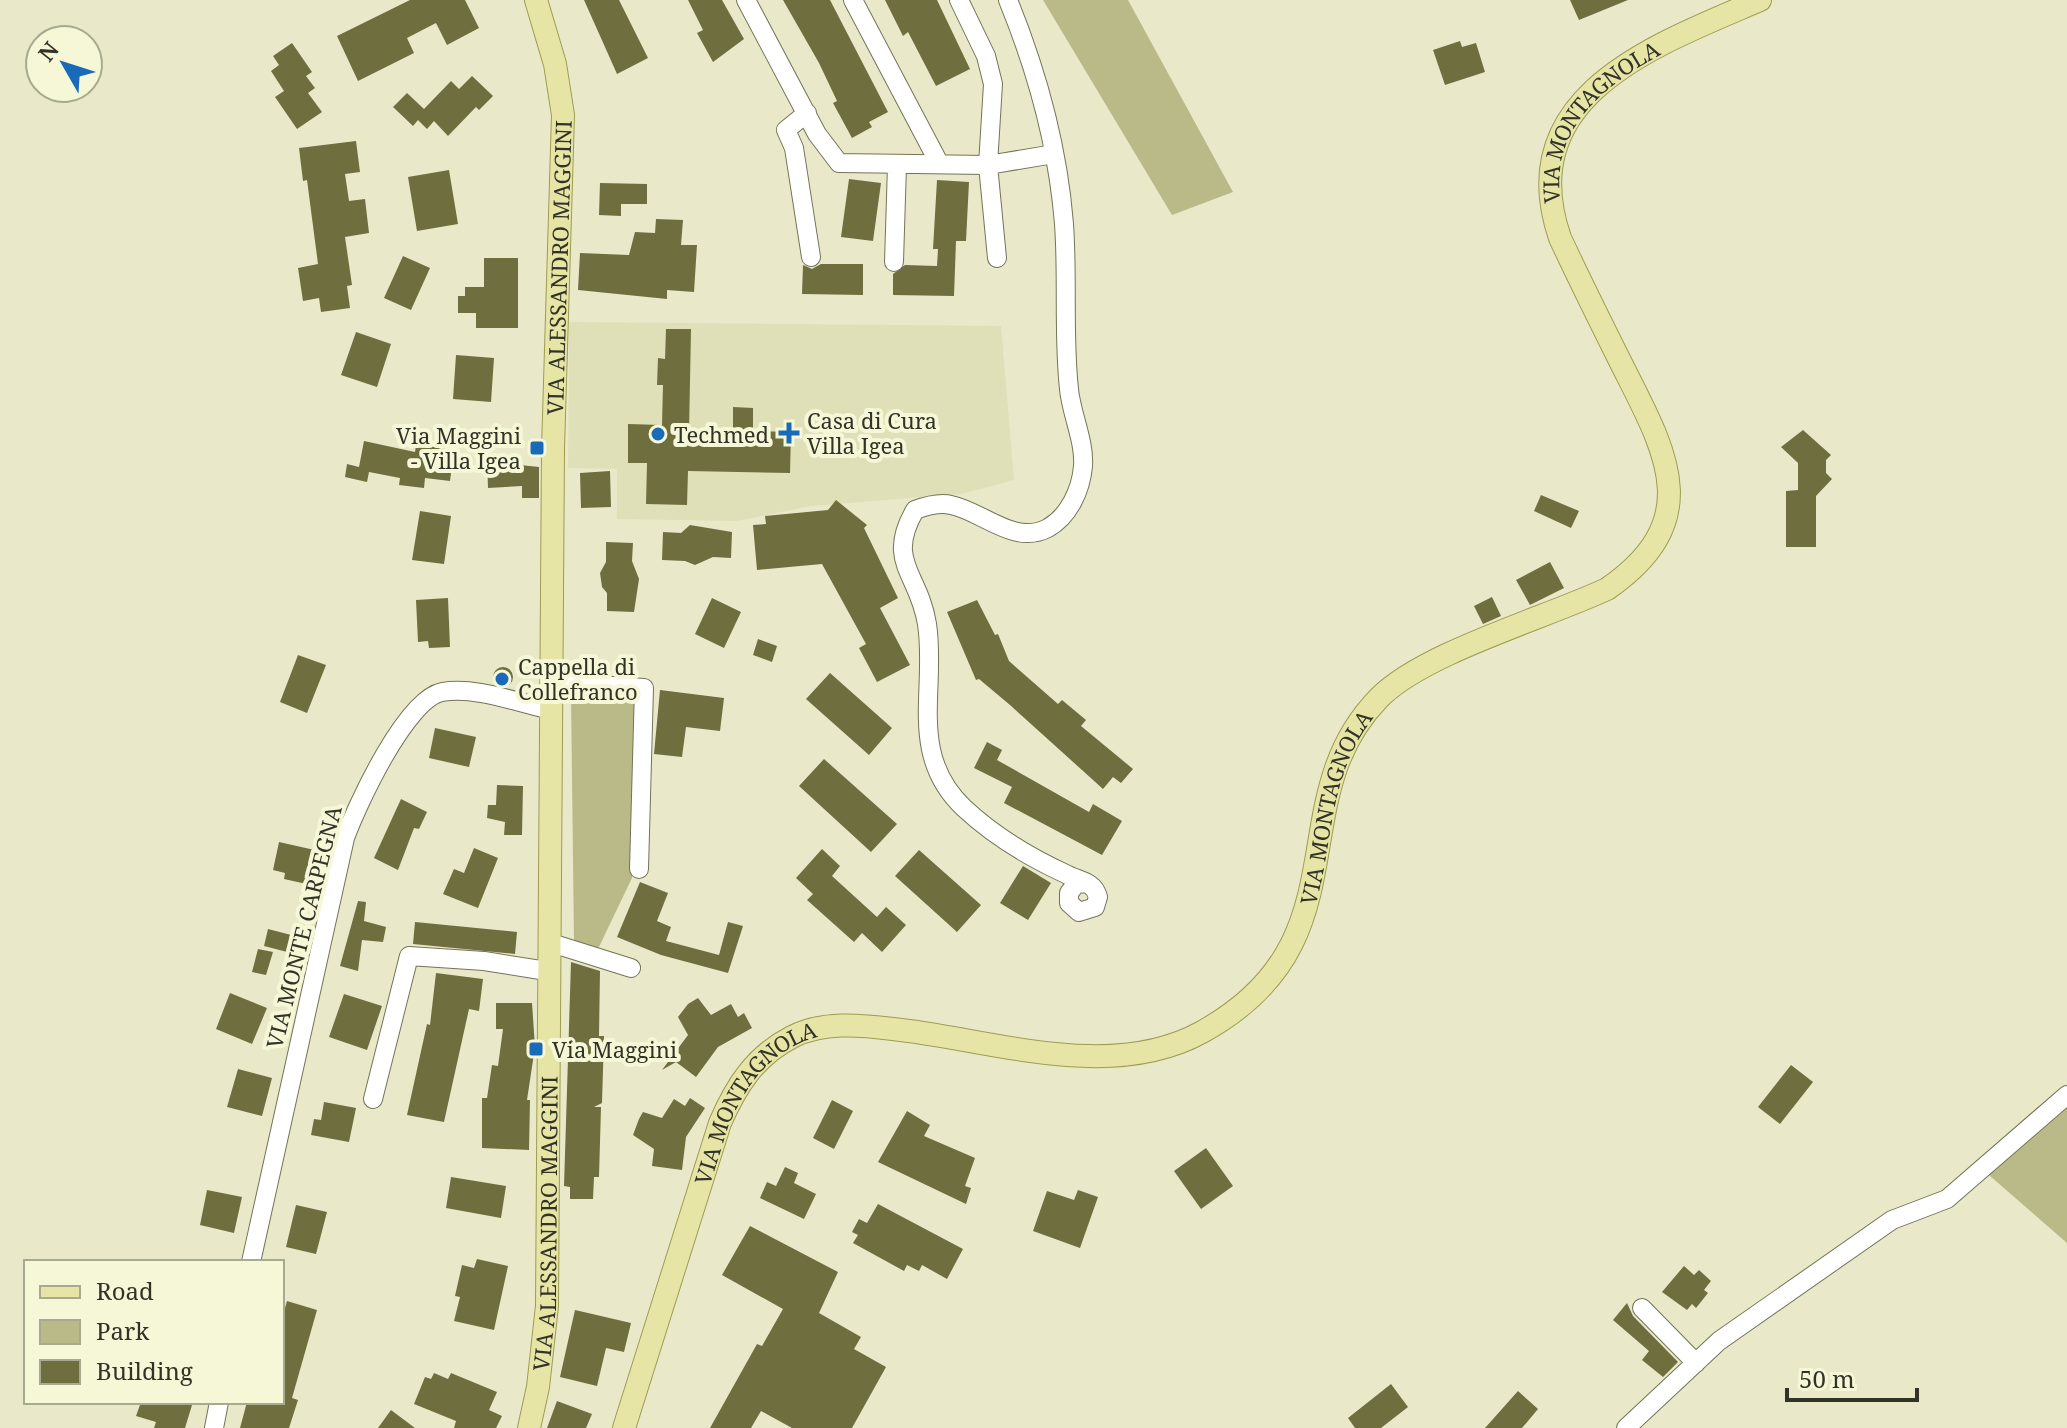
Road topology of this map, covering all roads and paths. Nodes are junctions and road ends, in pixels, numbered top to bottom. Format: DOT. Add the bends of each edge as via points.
graph roads {
  1 [pos="536,0"];
  2 [pos="746,0"];
  3 [pos="853,0"];
  4 [pos="959,0"];
  5 [pos="1008,0"];
  6 [pos="1760,0"];
  7 [pos="807,113"];
  8 [pos="817,134"];
  9 [pos="794,148"];
  10 [pos="1054,154"];
  11 [pos="939,163"];
  12 [pos="897,165"];
  13 [pos="988,165"];
  14 [pos="811,257"];
  15 [pos="997,258"];
  16 [pos="894,262"];
  17 [pos="551,682"];
  18 [pos="551,710"];
  19 [pos="639,869"];
  20 [pos="1067,875"];
  21 [pos="1087,883"];
  22 [pos="1068,898"];
  23 [pos="548,942"];
  24 [pos="631,968"];
  25 [pos="547,971"];
  26 [pos="2067,1095"];
  27 [pos="373,1099"];
  28 [pos="251,1260"];
  29 [pos="1642,1308"];
  30 [pos="1696,1363"];
  31 [pos="219,1404"];
  32 [pos="214,1428"];
  33 [pos="529,1428"];
  34 [pos="624,1428"];
  35 [pos="1626,1428"];
  1 -- 17 [label="main road, VIA ALESSANDRO MAGGINI" via="563,115"];
  2 -- 7 [label="street"];
  3 -- 11 [label="street"];
  4 -- 13 [label="street" via="986,56 993,84"];
  5 -- 10 [label="street" via="1029,51"];
  6 -- 34 [label="main road, VIA MONTAGNOLA" via="1625,63 1577,108 1552,158 1551,211 1560,238 1667,461 1667,512 1653,547 1607,589 1429,665 1380,697 1355,730 1333,776 1312,894 1293,947 1256,994 1202,1032 1150,1050 1107,1056 861,1025 794,1035 753,1065 720,1123"];
  7 -- 8 [label="street"];
  7 -- 9 [label="street" via="786,130"];
  8 -- 9 [label="street"];
  8 -- 12 [label="street" via="839,163"];
  9 -- 14 [label="street"];
  10 -- 13 [label="street"];
  10 -- 20 [label="street" via="1064,224 1069,390 1083,465 1074,501 1048,528 1029,533 1008,530 950,504 931,505 915,510 901,540 902,557 927,623 925,705 942,779 979,822"];
  11 -- 12 [label="street"];
  11 -- 13 [label="street"];
  12 -- 16 [label="street"];
  13 -- 15 [label="street"];
  17 -- 18 [label="main road, VIA ALESSANDRO MAGGINI"];
  17 -- 19 [label="street" via="644,688"];
  18 -- 23 [label="main road, VIA ALESSANDRO MAGGINI"];
  18 -- 28 [label="street, VIA MONTE CARPEGNA" via="471,692 440,692 425,701 371,778 345,838"];
  20 -- 21 [label="street"];
  20 -- 22 [label="street"];
  21 -- 22 [label="street" via="1076,884"];
  21 -- 22 [label="street" via="1097,892 1089,912 1079,912"];
  23 -- 24 [label="street"];
  23 -- 25 [label="main road, VIA ALESSANDRO MAGGINI"];
  25 -- 27 [label="street" via="409,956"];
  25 -- 33 [label="main road, VIA ALESSANDRO MAGGINI" via="547,1306"];
  26 -- 30 [label="street" via="1947,1199 1892,1220 1852,1246"];
  29 -- 30 [label="street"];
  30 -- 35 [label="street"];
  31 -- 32 [label="street"];
}
